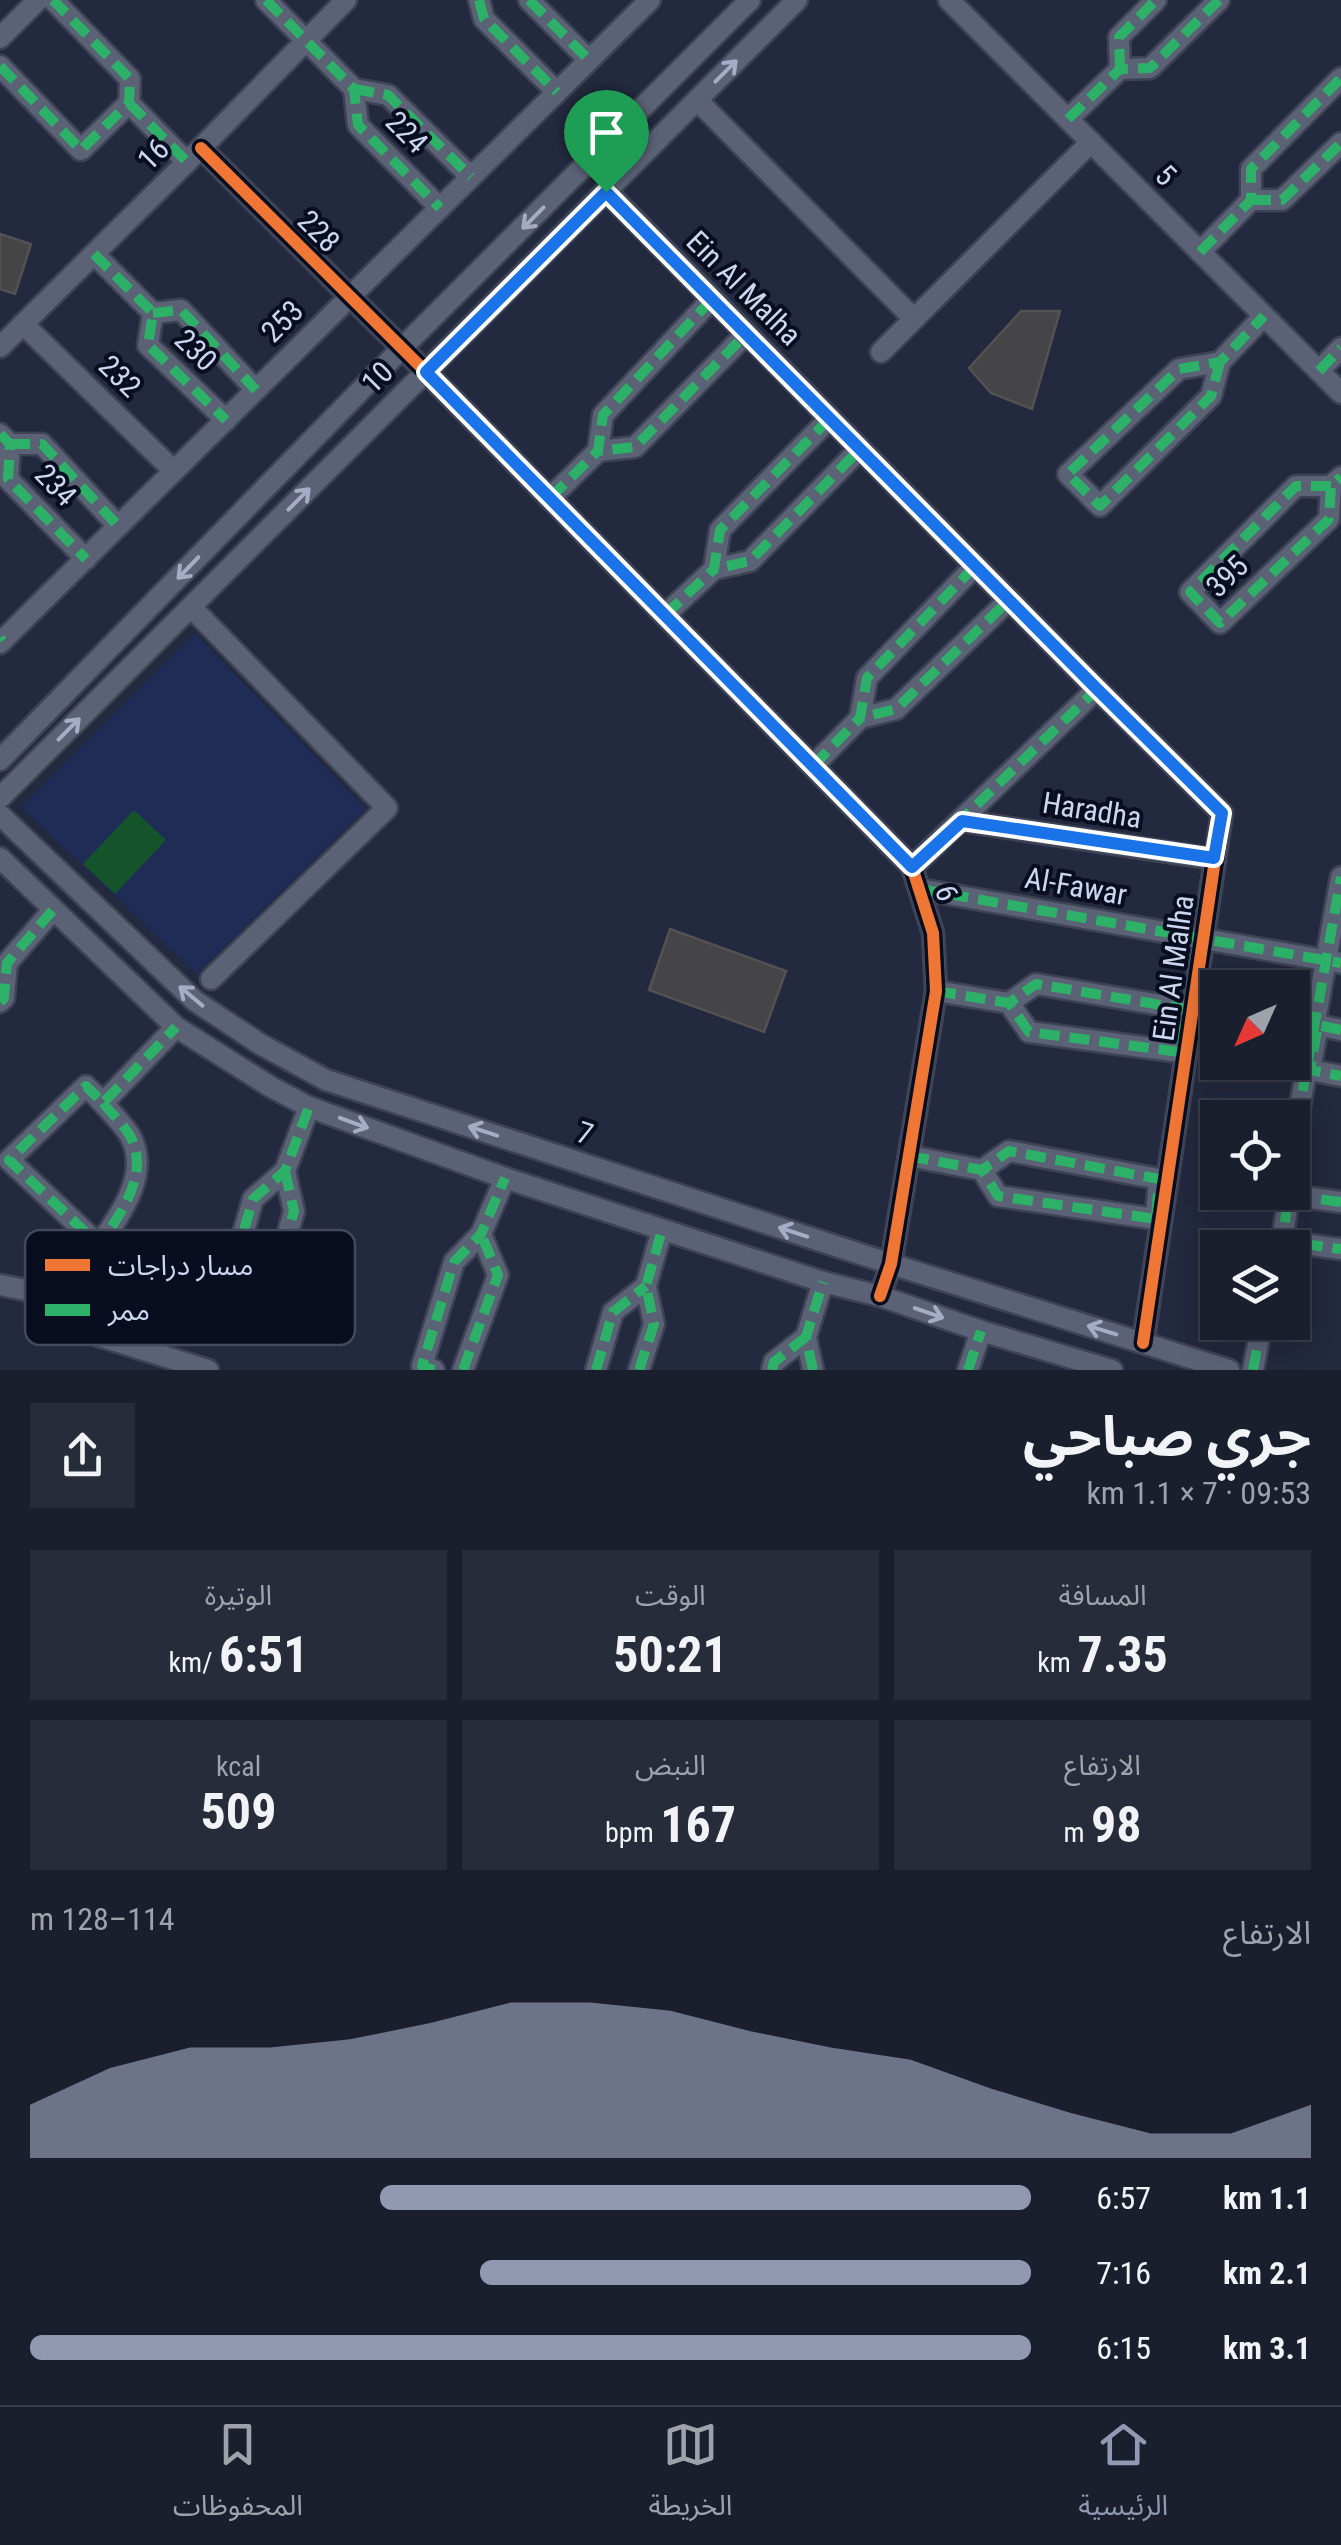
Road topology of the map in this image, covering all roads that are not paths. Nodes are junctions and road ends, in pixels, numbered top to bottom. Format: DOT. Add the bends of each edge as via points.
graph roads {
  1 [pos="38,0"];
  2 [pos="53,0"];
  3 [pos="266,0"];
  4 [pos="346,0"];
  5 [pos="479,0"];
  6 [pos="529,0"];
  7 [pos="650,0"];
  8 [pos="750,0"];
  9 [pos="797,0"];
  10 [pos="949,0"];
  11 [pos="1156,0"];
  12 [pos="1219,0"];
  13 [pos="0,38"];
  14 [pos="306,40"];
  15 [pos="589,60"];
  16 [pos="0,66"];
  17 [pos="1120,69"];
  18 [pos="1341,78"];
  19 [pos="354,88"];
  20 [pos="557,92"];
  21 [pos="697,100"];
  22 [pos="128,102"];
  23 [pos="1068,119"];
  24 [pos="1091,142"];
  25 [pos="1341,142"];
  26 [pos="194,156"];
  27 [pos="472,177"];
  28 [pos="606,192"];
  29 [pos="1251,200"];
  30 [pos="440,208"];
  31 [pos="1200,252"];
  32 [pos="94,254"];
  33 [pos="350,297"];
  34 [pos="712,299"];
  35 [pos="153,313"];
  36 [pos="1264,316"];
  37 [pos="914,319"];
  38 [pos="24,324"];
  39 [pos="746,334"];
  40 [pos="0,347"];
  41 [pos="402,348"];
  42 [pos="1341,348"];
  43 [pos="881,352"];
  44 [pos="1220,362"];
  45 [pos="426,372"];
  46 [pos="1319,372"];
  47 [pos="256,390"];
  48 [pos="1341,393"];
  49 [pos="830,418"];
  50 [pos="226,420"];
  51 [pos="5,439"];
  52 [pos="860,449"];
  53 [pos="598,451"];
  54 [pos="174,471"];
  55 [pos="1336,481"];
  56 [pos="550,498"];
  57 [pos="118,526"];
  58 [pos="86,558"];
  59 [pos="975,566"];
  60 [pos="714,569"];
  61 [pos="1009,600"];
  62 [pos="190,607"];
  63 [pos="664,615"];
  64 [pos="1,641"];
  65 [pos="1097,689"];
  66 [pos="860,718"];
  67 [pos="0,760"];
  68 [pos="812,766"];
  69 [pos="0,798"];
  70 [pos="0,815"];
  71 [pos="962,821"];
  72 [pos="0,858"];
  73 [pos="1214,858"];
  74 [pos="912,867"];
  75 [pos="1341,877"];
  76 [pos="919,889"];
  77 [pos="53,910"];
  78 [pos="1202,939"];
  79 [pos="1334,962"];
  80 [pos="4,963"];
  81 [pos="211,979"];
  82 [pos="936,991"];
  83 [pos="0,1002"];
  84 [pos="1009,1003"];
  85 [pos="176,1027"];
  86 [pos="1341,1030"];
  87 [pos="1341,1076"];
  88 [pos="1303,1100"];
  89 [pos="103,1103"];
  90 [pos="309,1107"];
  91 [pos="909,1156"];
  92 [pos="982,1170"];
  93 [pos="284,1171"];
  94 [pos="505,1178"];
  95 [pos="1341,1202"];
  96 [pos="83,1230"];
  97 [pos="109,1230"];
  98 [pos="243,1230"];
  99 [pos="289,1230"];
  100 [pos="662,1230"];
  101 [pos="481,1234"];
  102 [pos="1341,1250"];
  103 [pos="891,1264"];
  104 [pos="824,1282"];
  105 [pos="0,1285"];
  106 [pos="646,1286"];
  107 [pos="25,1290"];
  108 [pos="880,1296"];
  109 [pos="981,1331"];
  110 [pos="806,1337"];
  111 [pos="1259,1340"];
  112 [pos="1143,1343"];
  113 [pos="128,1345"];
  114 [pos="208,1370"];
  115 [pos="434,1370"];
  116 [pos="463,1370"];
  117 [pos="596,1370"];
  118 [pos="639,1370"];
  119 [pos="772,1370"];
  120 [pos="813,1370"];
  121 [pos="968,1370"];
  122 [pos="1112,1370"];
  123 [pos="1229,1370"];
  124 [pos="1254,1370"];
  1 -- 13 [label="street"];
  2 -- 22 [label="street" via="130,79"];
  3 -- 14 [label="street, 224"];
  4 -- 14 [label="street, 16"];
  5 -- 20 [label="street" via="484,19"];
  6 -- 15 [label="street"];
  7 -- 15 [label="street, 253"];
  8 -- 41 [label="street, 10, one-way"];
  21 -- 9 [label="street, 10, one-way"];
  10 -- 23 [label="street, 5"];
  11 -- 17 [label="street" via="1119,37"];
  12 -- 17 [label="street" via="1150,68"];
  14 -- 19 [label="street, 224"];
  14 -- 26 [label="street, 16"];
  15 -- 20 [label="street, 253"];
  16 -- 22 [label="street" via="81,150"];
  17 -- 23 [label="street"];
  18 -- 29 [label="street" via="1251,170"];
  19 -- 27 [label="street, 224" via="388,95"];
  19 -- 30 [label="street, 224" via="358,125"];
  20 -- 27 [label="street, 253"];
  21 -- 28 [label="street, 10"];
  21 -- 37 [label="street"];
  22 -- 26 [label="street, 228"];
  23 -- 24 [label="street, 5"];
  24 -- 31 [label="street, 5"];
  24 -- 37 [label="street"];
  25 -- 29 [label="street" via="1282,200"];
  26 -- 32 [label="street, 16"];
  26 -- 33 [label="street, 228"];
  27 -- 30 [label="street, 253"];
  28 -- 34 [label="street, Ein Al Malha"];
  28 -- 45 [label="street, 10"];
  29 -- 31 [label="street"];
  30 -- 33 [label="street, 253"];
  31 -- 36 [label="street, 5"];
  32 -- 35 [label="street, 230"];
  32 -- 38 [label="street, 16"];
  33 -- 41 [label="street, 228"];
  33 -- 47 [label="street, 253"];
  34 -- 39 [label="street, Ein Al Malha"];
  34 -- 53 [label="street" via="603,415"];
  35 -- 47 [label="street, 230" via="181,310"];
  35 -- 50 [label="street, 230" via="148,345"];
  36 -- 44 [label="street"];
  36 -- 46 [label="street, 5"];
  37 -- 43 [label="street"];
  38 -- 40 [label="street, 16"];
  38 -- 54 [label="street, 232"];
  39 -- 49 [label="street, Ein Al Malha"];
  39 -- 53 [label="street" via="635,447"];
  41 -- 45 [label="street, 6"];
  41 -- 67 [label="street, 10, one-way"];
  42 -- 46 [label="street"];
  44 -- 44 [label="street" via="1179,369 1068,474 1100,506 1211,396"];
  45 -- 56 [label="street, 6"];
  62 -- 45 [label="street, 10, one-way"];
  46 -- 48 [label="street, 5"];
  47 -- 50 [label="street, 253"];
  49 -- 52 [label="street, Ein Al Malha"];
  49 -- 60 [label="street" via="720,530"];
  50 -- 54 [label="street, 253"];
  51 -- 57 [label="street, 234" via="42,444"];
  51 -- 58 [label="street, 234" via="8,479"];
  52 -- 59 [label="street, Ein Al Malha"];
  52 -- 60 [label="street" via="750,561"];
  53 -- 56 [label="street"];
  54 -- 57 [label="street, 253"];
  55 -- 55 [label="street, 395" via="1296,486 1190,592 1220,624 1329,519"];
  56 -- 63 [label="street, 6"];
  57 -- 58 [label="street, 253"];
  58 -- 64 [label="street, 253"];
  59 -- 61 [label="street, Ein Al Malha"];
  59 -- 66 [label="street" via="867,678"];
  60 -- 63 [label="street"];
  61 -- 65 [label="street, Ein Al Malha"];
  61 -- 66 [label="street" via="896,709"];
  69 -- 62 [label="street, 10, one-way"];
  62 -- 81 [label="street" via="387,808"];
  63 -- 68 [label="street, 6"];
  65 -- 71 [label="street"];
  65 -- 73 [label="street, Ein Al Malha" via="1222,813"];
  66 -- 68 [label="street"];
  68 -- 74 [label="street, 6"];
  103 -- 70 [label="street, 7, one-way" via="326,1080 194,1002"];
  71 -- 73 [label="street, Haradha"];
  71 -- 74 [label="street"];
  72 -- 77 [label="street"];
  73 -- 78 [label="street, Ein Al Malha"];
  74 -- 76 [label="street, 6"];
  75 -- 79 [label="street"];
  76 -- 78 [label="street, Al-Fawar"];
  76 -- 82 [label="street, 6" via="933,933"];
  77 -- 80 [label="street"];
  77 -- 85 [label="street"];
  78 -- 79 [label="street, Al-Fawar"];
  78 -- 112 [label="street, Ein Al Malha"];
  79 -- 88 [label="street"];
  80 -- 83 [label="street"];
  82 -- 84 [label="street"];
  82 -- 91 [label="street, 6"];
  84 -- 84 [label="street" via="1029,1032 1180,1052 1185,1009 1036,984"];
  85 -- 89 [label="street"];
  85 -- 90 [label="street"];
  86 -- 87 [label="street" via="1318,1026 1310,1070"];
  89 -- 96 [label="street" via="86,1086 9,1160"];
  89 -- 97 [label="street" via="131,1136 138,1164 126,1206"];
  90 -- 93 [label="street"];
  90 -- 94 [label="street, one-way"];
  91 -- 92 [label="street"];
  91 -- 103 [label="street, 6"];
  92 -- 92 [label="street" via="998,1196 1156,1220 1159,1179 1009,1150"];
  93 -- 98 [label="street" via="252,1199"];
  93 -- 99 [label="street" via="294,1212"];
  94 -- 100 [label="street"];
  94 -- 101 [label="street"];
  95 -- 102 [label="street" via="1290,1194 1282,1241"];
  100 -- 104 [label="street"];
  100 -- 106 [label="street"];
  101 -- 115 [label="street" via="454,1262 422,1366"];
  101 -- 116 [label="street" via="498,1275"];
  103 -- 108 [label="street, 6"];
  112 -- 103 [label="street, 7, one-way"];
  104 -- 108 [label="street"];
  104 -- 110 [label="street"];
  105 -- 107 [label="street"];
  106 -- 117 [label="street" via="613,1312"];
  106 -- 118 [label="street" via="654,1324"];
  108 -- 109 [label="street, one-way"];
  109 -- 121 [label="street"];
  109 -- 122 [label="street"];
  110 -- 119 [label="street"];
  110 -- 120 [label="street"];
  111 -- 124 [label="street"];
  112 -- 123 [label="street, 7"];
  113 -- 114 [label="street"];
}
